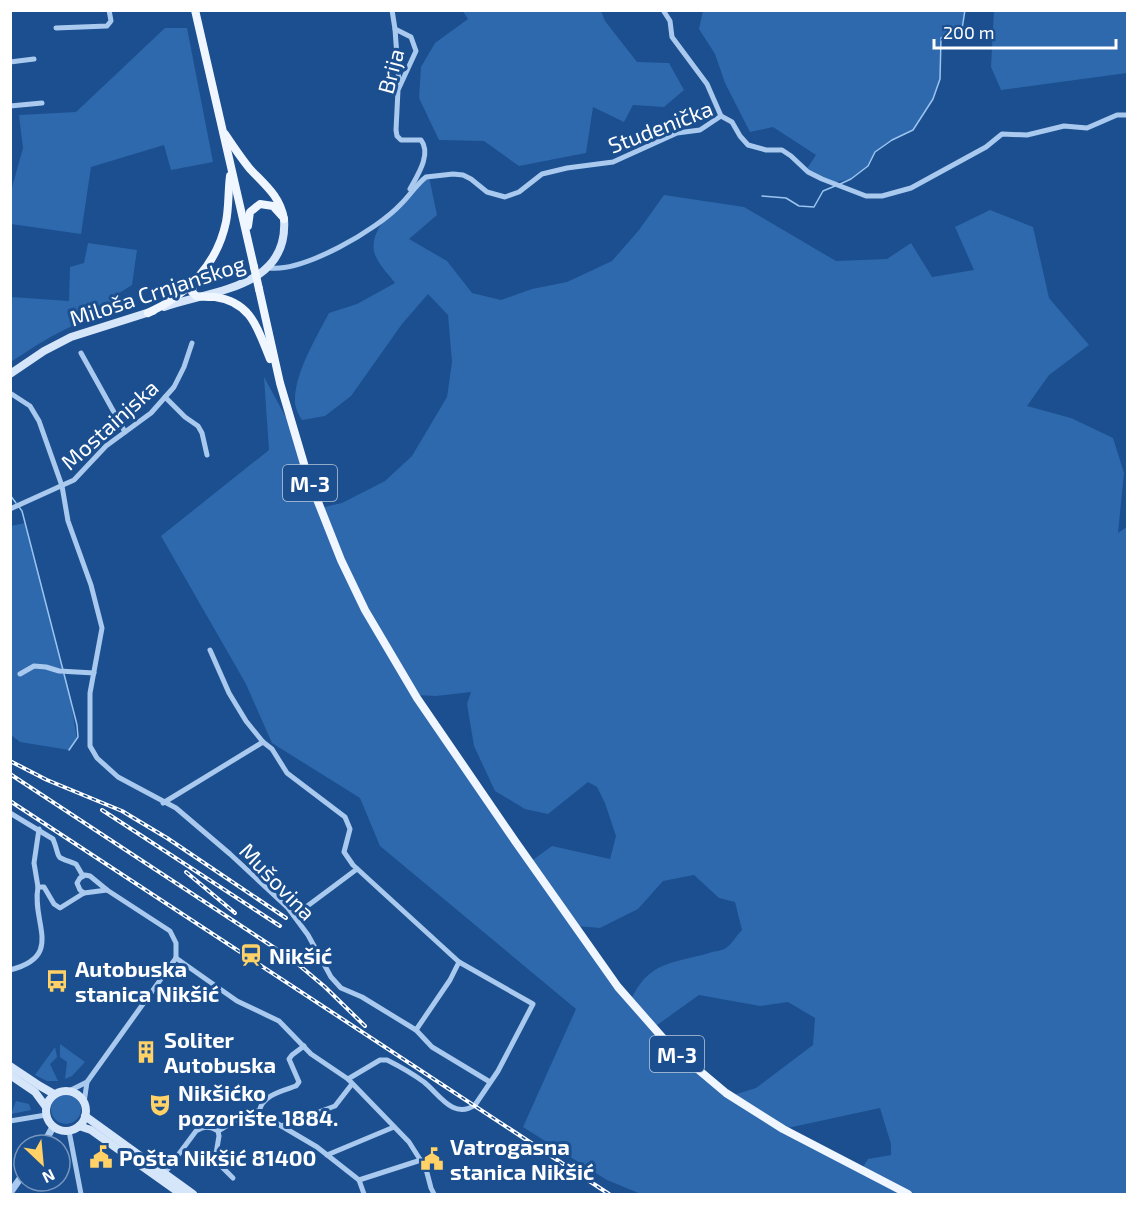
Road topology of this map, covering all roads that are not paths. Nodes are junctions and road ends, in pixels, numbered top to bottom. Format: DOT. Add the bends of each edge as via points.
graph roads {
  1 [pos="109,10"];
  2 [pos="195,10"];
  3 [pos="392,10"];
  4 [pos="663,10"];
  5 [pos="56,28"];
  6 [pos="395,28"];
  7 [pos="34,59"];
  8 [pos="10,63"];
  9 [pos="399,86"];
  10 [pos="42,103"];
  11 [pos="10,106"];
  12 [pos="1128,115"];
  13 [pos="721,116"];
  14 [pos="221,128"];
  15 [pos="231,169"];
  16 [pos="407,196"];
  17 [pos="284,219"];
  18 [pos="253,265"];
  19 [pos="269,268"];
  20 [pos="193,284"];
  21 [pos="198,297"];
  22 [pos="148,312"];
  23 [pos="192,343"];
  24 [pos="81,353"];
  25 [pos="278,372"];
  26 [pos="10,374"];
  27 [pos="10,393"];
  28 [pos="165,397"];
  29 [pos="125,432"];
  30 [pos="207,455"];
  31 [pos="62,486"];
  32 [pos="11,509"];
  33 [pos="210,650"];
  34 [pos="94,673"];
  35 [pos="20,674"];
  36 [pos="263,742"];
  37 [pos="163,802"];
  38 [pos="10,813"];
  39 [pos="39,829"];
  40 [pos="357,869"];
  41 [pos="82,876"];
  42 [pos="38,887"];
  43 [pos="106,890"];
  44 [pos="84,893"];
  45 [pos="294,916"];
  46 [pos="176,958"];
  47 [pos="459,962"];
  48 [pos="10,970"];
  49 [pos="416,1030"];
  50 [pos="304,1046"];
  51 [pos="10,1066"];
  52 [pos="10,1075"];
  53 [pos="350,1081"];
  54 [pos="87,1082"];
  55 [pos="490,1082"];
  56 [pos="69,1091"];
  57 [pos="54,1094"];
  58 [pos="84,1103"];
  59 [pos="46,1111"];
  60 [pos="259,1112"];
  61 [pos="85,1116"];
  62 [pos="10,1121"];
  63 [pos="79,1126"];
  64 [pos="281,1126"];
  65 [pos="53,1127"];
  66 [pos="394,1127"];
  67 [pos="69,1131"];
  68 [pos="218,1131"];
  69 [pos="49,1133"];
  70 [pos="327,1155"];
  71 [pos="421,1160"];
  72 [pos="164,1174"];
  73 [pos="233,1178"];
  74 [pos="359,1180"];
  75 [pos="430,1188"];
  76 [pos="81,1194"];
  77 [pos="181,1194"];
  78 [pos="193,1194"];
  79 [pos="364,1194"];
  80 [pos="423,1194"];
  81 [pos="434,1194"];
  82 [pos="908,1194"];
  1 -- 5 [label="street" via="111,21 107,26"];
  2 -- 14 [label="main road, M-3"];
  3 -- 6 [label="street, Brija"];
  4 -- 13 [label="street" via="670,21 672,37 707,84"];
  6 -- 9 [label="street"];
  6 -- 9 [label="street, Brija" via="411,37 416,51"];
  7 -- 8 [label="street"];
  9 -- 16 [label="street, Brija" via="398,136 404,141 421,140 426,154"];
  10 -- 11 [label="street"];
  12 -- 13 [label="street, Studenička" via="1117,115 1087,128 1064,126 1027,135 1002,134 986,147 911,188 891,195 866,196 808,172 782,150 748,145 736,127"];
  13 -- 16 [label="street, Studenička" via="700,130 676,133 613,162 542,174 513,196 495,195 468,177 453,174 426,177"];
  14 -- 15 [label="main road, M-3"];
  14 -- 17 [label="main road" via="275,195"];
  15 -- 18 [label="main road, M-3"];
  15 -- 20 [label="main road" via="221,238"];
  16 -- 19 [label="street, Studenička" via="377,223 326,255 287,267"];
  17 -- 18 [label="main road" via="267,203 251,210 248,223"];
  17 -- 19 [label="main road, Miloša Crnjanskog" via="283,245"];
  18 -- 25 [label="main road, M-3, bridge"];
  19 -- 21 [label="main road, Miloša Crnjanskog" via="249,281"];
  20 -- 21 [label="main road" via="192,292"];
  20 -- 22 [label="main road" via="173,300"];
  21 -- 22 [label="main road, Miloša Crnjanskog"];
  21 -- 25 [label="main road" via="228,301 249,315"];
  22 -- 26 [label="main road, Miloša Crnjanskog" via="66,340"];
  23 -- 28 [label="street, Mostainjska" via="174,387"];
  24 -- 29 [label="street"];
  25 -- 82 [label="main road, M-3" via="317,502 374,627 482,794 623,993 669,1046 726,1094 786,1131"];
  27 -- 31 [label="street, Mušovina" via="30,406 39,421"];
  28 -- 29 [label="street, Mostainjska"];
  28 -- 30 [label="street" via="198,426"];
  29 -- 31 [label="street, Mostainjska" via="74,480"];
  31 -- 32 [label="street, Mostainjska"];
  31 -- 34 [label="street, Mušovina" via="68,521 102,628"];
  33 -- 36 [label="street" via="229,693"];
  34 -- 35 [label="street" via="34,666"];
  34 -- 37 [label="street, Mušovina" via="90,693 92,753 118,777"];
  36 -- 37 [label="street"];
  36 -- 40 [label="street" via="287,773 345,817 350,829 344,852"];
  37 -- 45 [label="street, Mušovina" via="176,808 230,854"];
  38 -- 39 [label="street"];
  39 -- 41 [label="street" via="53,839 58,857 76,864"];
  39 -- 42 [label="street" via="34,863"];
  40 -- 45 [label="street"];
  40 -- 47 [label="street"];
  41 -- 43 [label="street" via="90,876"];
  41 -- 44 [label="street" via="77,883"];
  42 -- 44 [label="street" via="44,887 60,908"];
  42 -- 48 [label="street" via="42,936 39,954 26,966"];
  43 -- 44 [label="street"];
  43 -- 46 [label="street" via="171,931"];
  45 -- 49 [label="street, Mušovina" via="335,984"];
  46 -- 50 [label="street" via="237,1001 279,1021"];
  46 -- 54 [label="street"];
  47 -- 49 [label="street"];
  47 -- 55 [label="street" via="533,1004"];
  49 -- 55 [label="street, Mušovina" via="432,1047"];
  50 -- 53 [label="street"];
  50 -- 60 [label="street" via="289,1059 299,1082 264,1100"];
  51 -- 57 [label="main road"];
  52 -- 59 [label="main road" via="35,1092"];
  53 -- 55 [label="street" via="380,1060 387,1060 460,1110 475,1105"];
  53 -- 64 [label="street" via="335,1106"];
  53 -- 66 [label="street"];
  54 -- 56 [label="street"];
  54 -- 58 [label="street"];
  56 -- 57 [label="main road"];
  56 -- 58 [label="main road"];
  57 -- 59 [label="main road"];
  58 -- 61 [label="main road"];
  59 -- 62 [label="street"];
  59 -- 65 [label="main road"];
  60 -- 64 [label="street"];
  60 -- 68 [label="street" via="251,1111"];
  61 -- 63 [label="main road"];
  61 -- 72 [label="main road"];
  63 -- 67 [label="main road"];
  63 -- 77 [label="main road" via="91,1130"];
  64 -- 70 [label="street"];
  65 -- 67 [label="main road"];
  65 -- 69 [label="street"];
  66 -- 70 [label="street"];
  66 -- 71 [label="street"];
  67 -- 76 [label="street"];
  68 -- 72 [label="street" via="206,1127 196,1131"];
  68 -- 73 [label="street" via="215,1160"];
  70 -- 74 [label="street"];
  71 -- 74 [label="street"];
  71 -- 75 [label="street"];
  72 -- 78 [label="main road"];
  74 -- 79 [label="street"];
  75 -- 80 [label="street"];
  75 -- 81 [label="street"];
}
